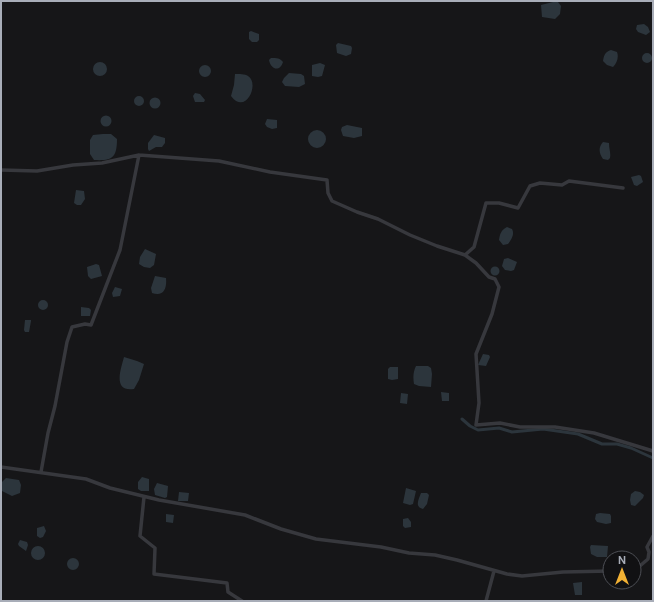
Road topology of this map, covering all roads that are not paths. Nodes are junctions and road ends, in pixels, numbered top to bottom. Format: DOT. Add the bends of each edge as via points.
graph roads {
  1 [pos="139,155"];
  2 [pos="1,170"];
  3 [pos="623,188"];
  4 [pos="465,255"];
  5 [pos="653,450"];
  6 [pos="1,467"];
  7 [pos="41,472"];
  8 [pos="144,497"];
  9 [pos="653,536"];
  10 [pos="642,564"];
  11 [pos="494,571"];
  12 [pos="602,571"];
  13 [pos="242,601"];
  14 [pos="486,601"];
  1 -- 2 [label="street" via="102,163 37,171"];
  1 -- 4 [label="street" via="219,161 327,180 328,193 332,200 410,235"];
  1 -- 7 [label="street" via="115,264 91,325 72,327 67,342"];
  3 -- 4 [label="street" via="570,180 562,185 540,183 530,186 518,208 486,203 474,247"];
  4 -- 5 [label="street" via="489,277 495,279 499,287 492,314 476,354 479,403 476,425 500,423 520,427 555,427 594,433"];
  6 -- 7 [label="street"];
  7 -- 8 [label="street" via="86,479"];
  8 -- 11 [label="street" via="245,515 281,529 316,538 435,556"];
  8 -- 13 [label="street" via="140,536 156,548 154,574 227,583 228,592"];
  9 -- 10 [label="street" via="647,547 648,559"];
  11 -- 12 [label="street" via="522,576"];
  11 -- 14 [label="street"];
}
